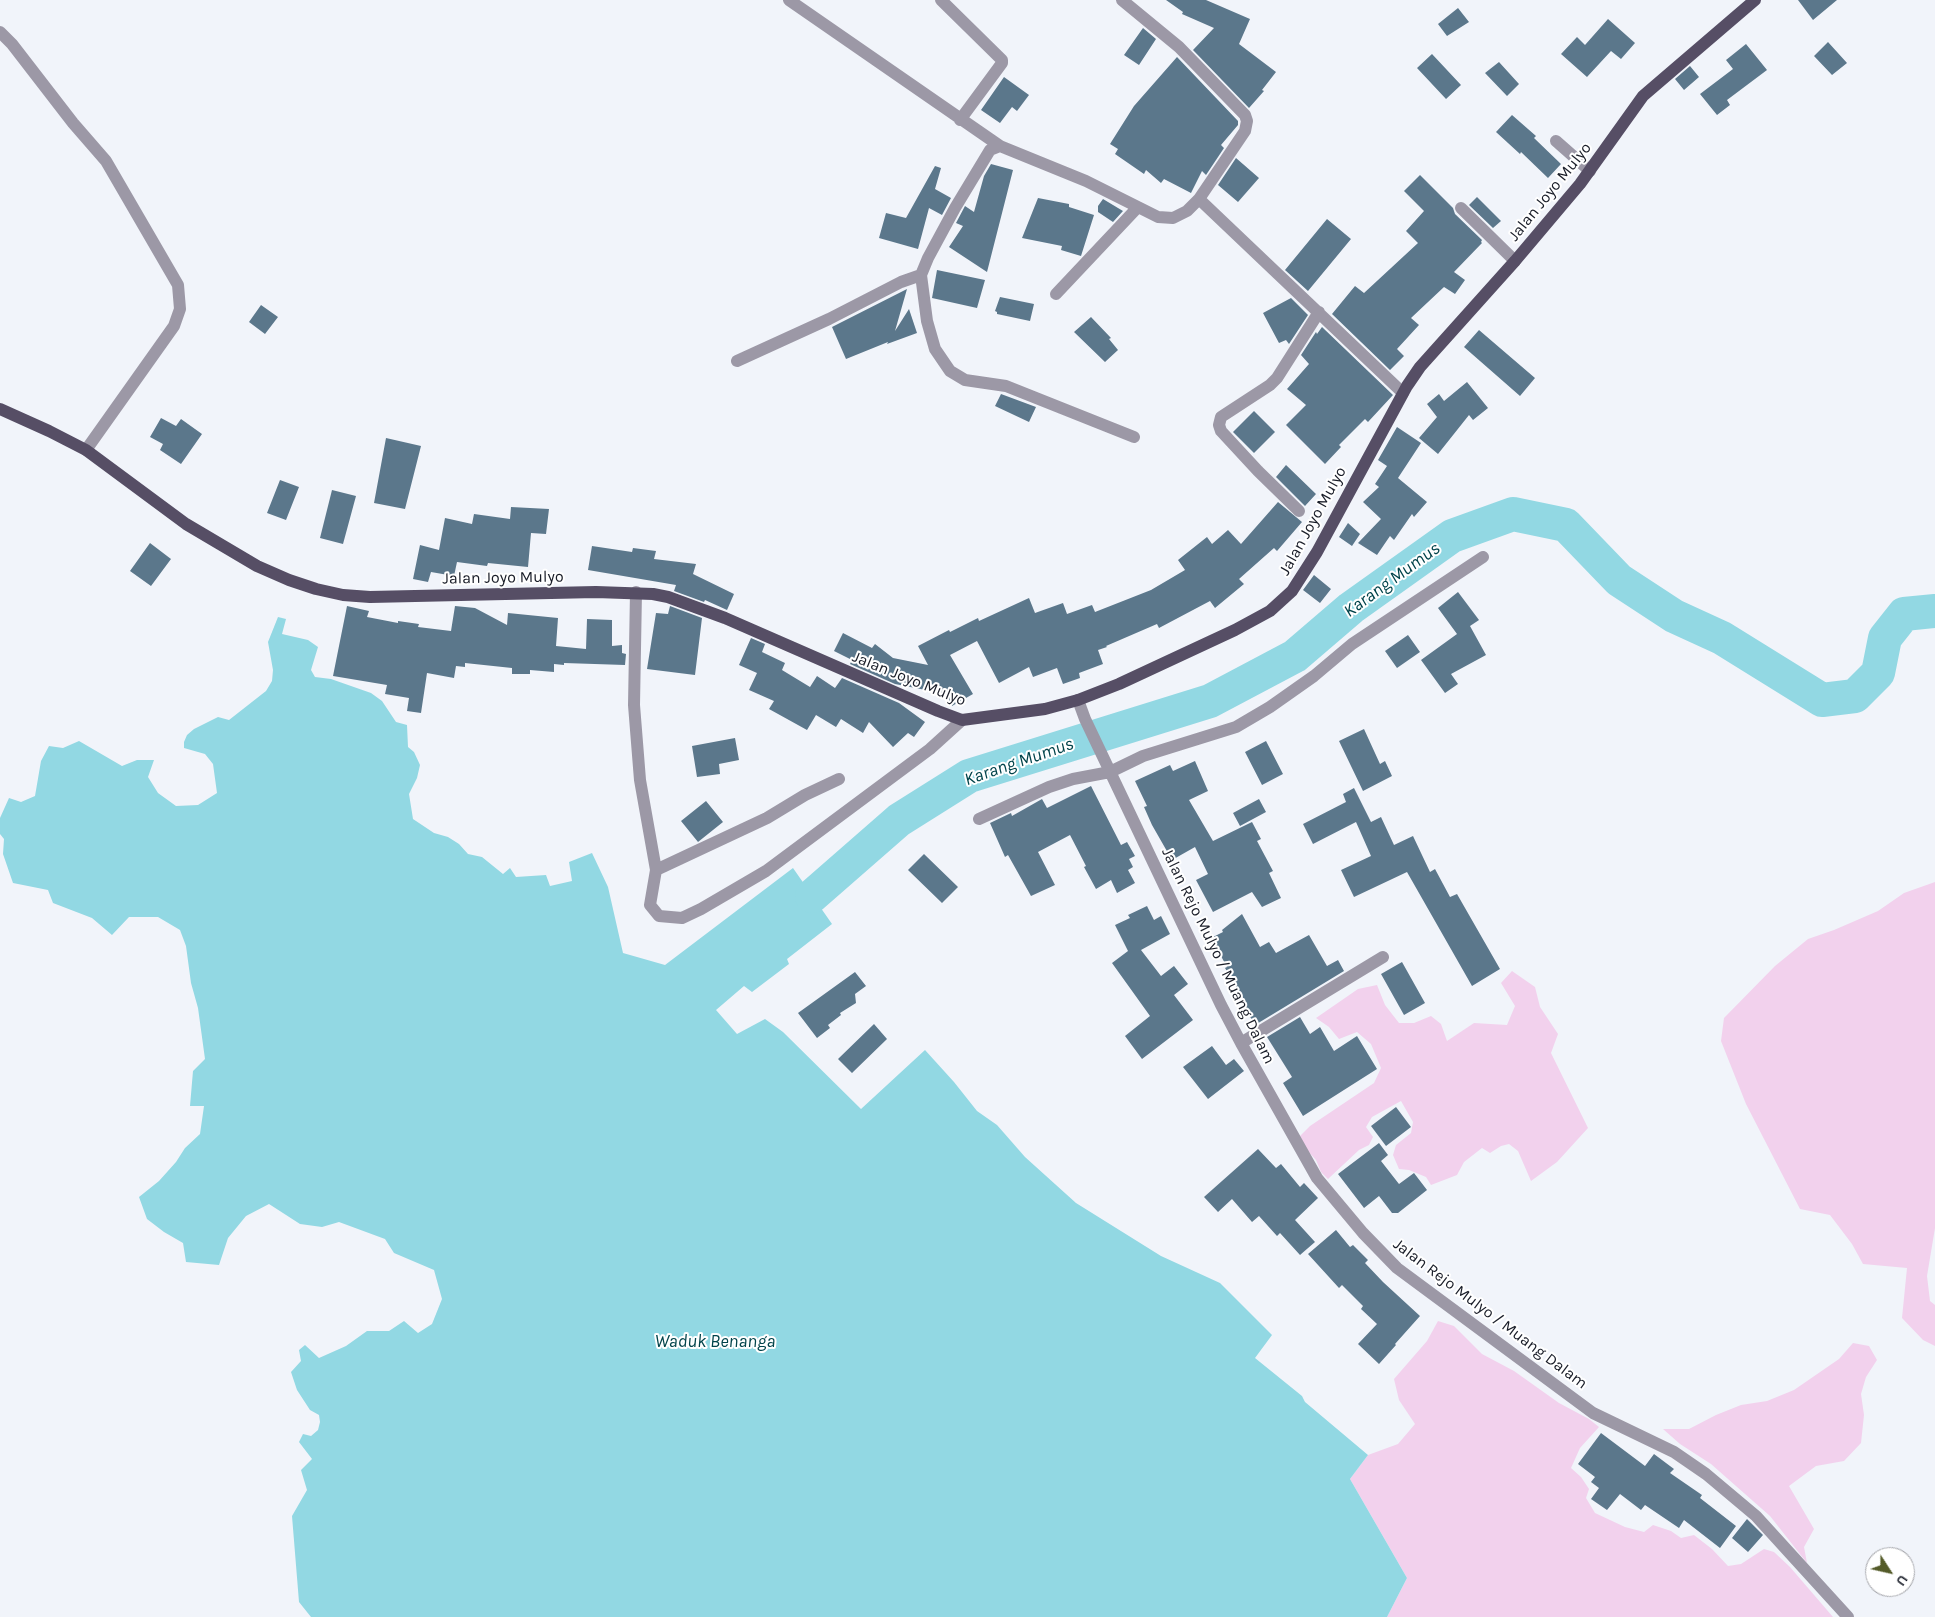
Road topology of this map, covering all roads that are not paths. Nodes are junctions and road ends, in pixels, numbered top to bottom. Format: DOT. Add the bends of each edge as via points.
graph roads {
  1 [pos="789,0"];
  2 [pos="941,0"];
  3 [pos="1122,0"];
  4 [pos="1755,0"];
  5 [pos="0,32"];
  6 [pos="960,120"];
  7 [pos="1556,141"];
  8 [pos="1000,146"];
  9 [pos="1590,170"];
  10 [pos="1199,199"];
  11 [pos="1138,207"];
  12 [pos="1461,208"];
  13 [pos="1515,261"];
  14 [pos="921,276"];
  15 [pos="1056,294"];
  16 [pos="1318,312"];
  17 [pos="737,361"];
  18 [pos="1403,393"];
  19 [pos="0,409"];
  20 [pos="1134,437"];
  21 [pos="86,450"];
  22 [pos="1299,512"];
  23 [pos="1484,557"];
  24 [pos="636,592"];
  25 [pos="1078,700"];
  26 [pos="962,720"];
  27 [pos="1109,770"];
  28 [pos="839,779"];
  29 [pos="979,818"];
  30 [pos="656,870"];
  31 [pos="1382,957"];
  32 [pos="1241,1043"];
  33 [pos="1848,1617"];
  1 -- 6 [label="street"];
  2 -- 6 [label="street" via="1002,60"];
  3 -- 10 [label="street" via="1179,47 1245,115 1245,131"];
  4 -- 9 [label="main road, Jalan Joyo Mulyo" via="1643,96"];
  5 -- 21 [label="street" via="106,161 178,285 180,309 174,326"];
  6 -- 8 [label="street"];
  7 -- 9 [label="street"];
  8 -- 11 [label="street" via="1086,181"];
  8 -- 14 [label="street" via="990,150 954,208"];
  9 -- 13 [label="main road, Jalan Joyo Mulyo"];
  10 -- 11 [label="street" via="1187,211 1173,218 1158,217"];
  10 -- 16 [label="street"];
  11 -- 15 [label="street"];
  12 -- 13 [label="street"];
  13 -- 18 [label="main road, Jalan Joyo Mulyo" via="1420,367"];
  14 -- 17 [label="street" via="901,282"];
  14 -- 20 [label="street" via="927,321 935,349 950,371 965,380 1006,386"];
  16 -- 18 [label="street"];
  16 -- 22 [label="street" via="1277,378 1221,417 1218,425 1258,472"];
  18 -- 25 [label="main road, Jalan Joyo Mulyo" via="1317,552 1284,599 1270,611 1235,630"];
  19 -- 21 [label="main road, Jalan Joyo Mulyo"];
  21 -- 24 [label="main road, Jalan Joyo Mulyo" via="186,524 257,566 316,589 370,597"];
  23 -- 27 [label="street" via="1352,644 1314,676 1236,727"];
  24 -- 26 [label="main road, Jalan Joyo Mulyo" via="668,597 725,618"];
  24 -- 30 [label="street" via="634,705 640,780"];
  25 -- 26 [label="main road, Jalan Joyo Mulyo" via="1045,709"];
  25 -- 27 [label="street, Jalan Rejo Mulyo / Muang Dalam"];
  26 -- 30 [label="street" via="930,749 766,871 702,909 682,918 659,916 650,904"];
  27 -- 29 [label="street" via="1049,787"];
  27 -- 32 [label="street, Jalan Rejo Mulyo / Muang Dalam"];
  28 -- 30 [label="street" via="767,818"];
  31 -- 32 [label="street"];
  32 -- 33 [label="street, Jalan Rejo Mulyo / Muang Dalam" via="1318,1178 1397,1268 1594,1413 1674,1452 1706,1474 1756,1516"];
}
